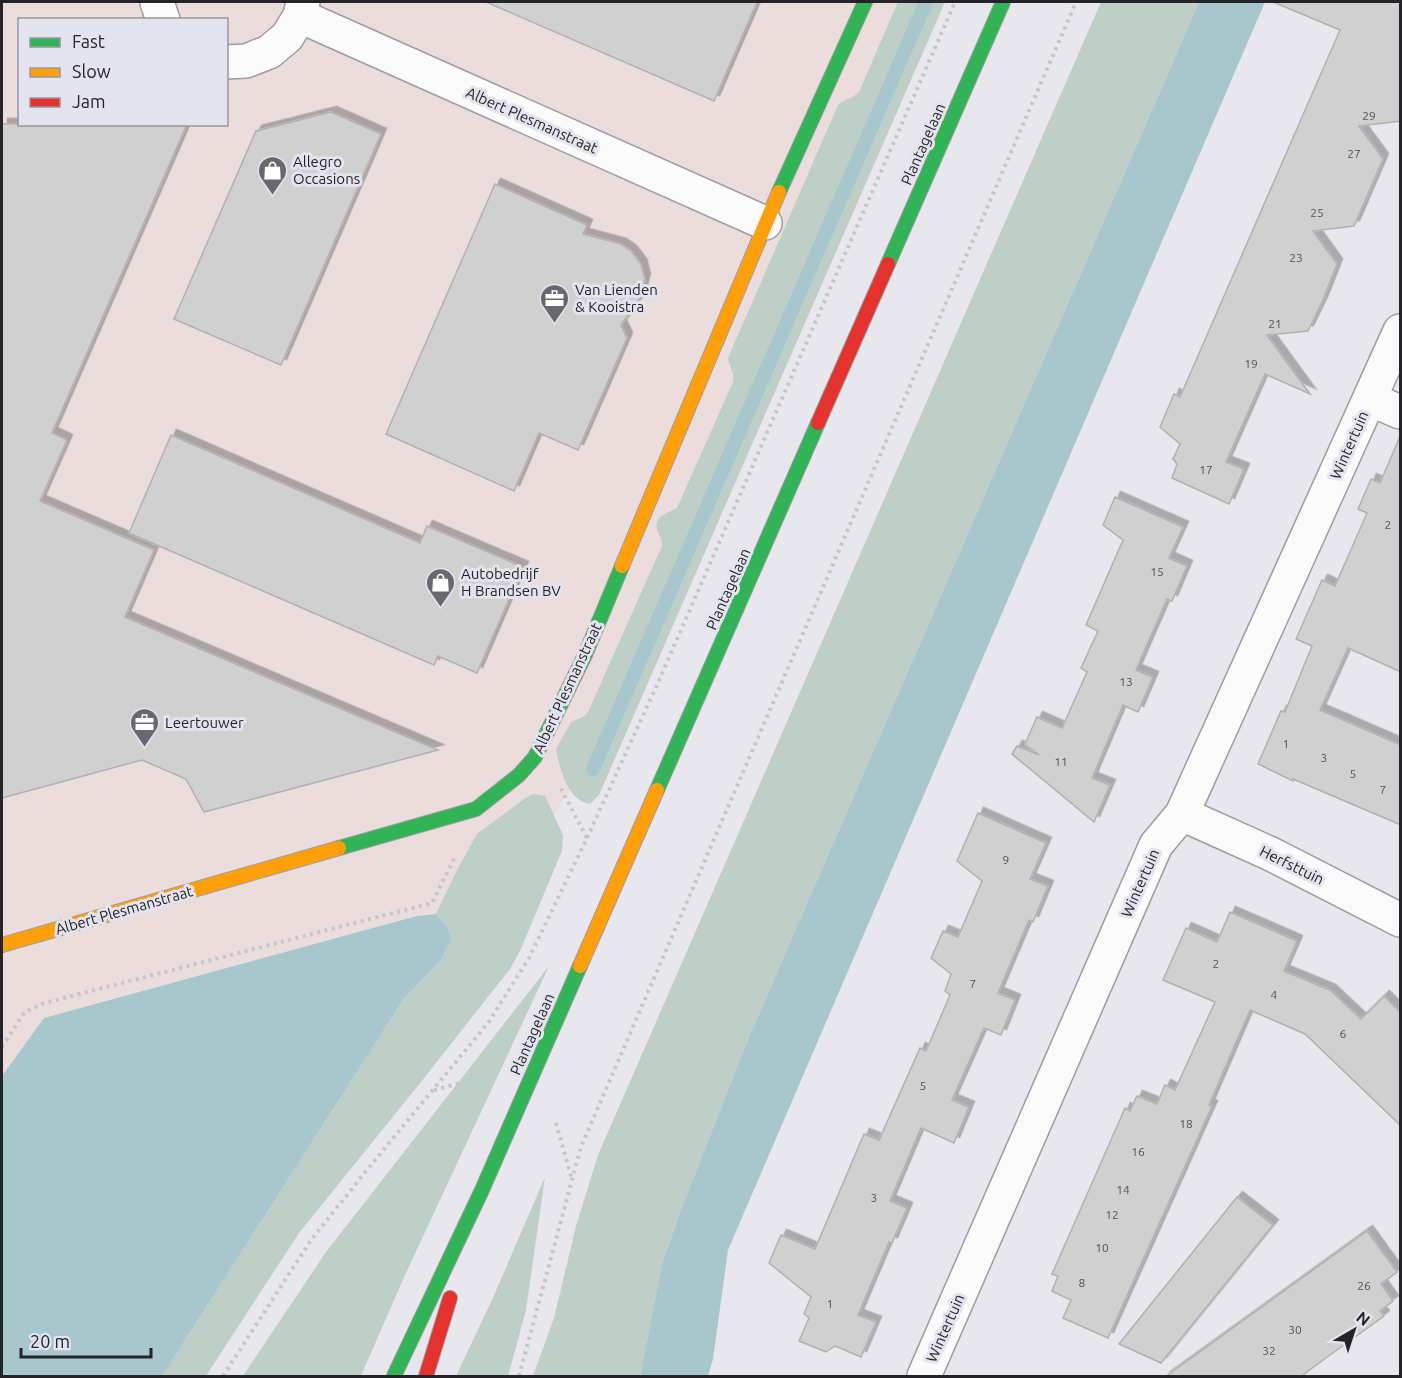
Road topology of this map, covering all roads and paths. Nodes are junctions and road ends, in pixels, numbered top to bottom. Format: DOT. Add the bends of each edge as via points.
graph roads {
  1 [pos="157,2"];
  2 [pos="865,2"];
  3 [pos="955,2"];
  4 [pos="1003,2"];
  5 [pos="1076,2"];
  6 [pos="302,9"];
  7 [pos="162,18"];
  8 [pos="228,62"];
  9 [pos="765,223"];
  10 [pos="1401,331"];
  11 [pos="1370,399"];
  12 [pos="1401,412"];
  13 [pos="535,757"];
  14 [pos="476,809"];
  15 [pos="1182,814"];
  16 [pos="587,838"];
  17 [pos="1401,920"];
  18 [pos="2,945"];
  19 [pos="2,1047"];
  20 [pos="482,1190"];
  21 [pos="223,1377"];
  22 [pos="394,1377"];
  23 [pos="426,1377"];
  24 [pos="519,1377"];
  25 [pos="924,1377"];
  1 -- 7 [label="street"];
  2 -- 9 [label="main road, Albert Plesmanstraat"];
  3 -- 16 [label="path"];
  4 -- 20 [label="main road, Plantagelaan"];
  5 -- 24 [label="path" via="581,1146"];
  6 -- 8 [label="street, Albert Plesmanstraat" via="287,37 268,52 246,61"];
  6 -- 9 [label="street, Albert Plesmanstraat"];
  9 -- 13 [label="main road, Albert Plesmanstraat" via="585,655"];
  10 -- 11 [label="street, Wintertuin"];
  11 -- 12 [label="street"];
  11 -- 15 [label="street, Wintertuin"];
  13 -- 14 [label="main road, Albert Plesmanstraat"];
  13 -- 16 [label="path" via="558,784"];
  14 -- 18 [label="main road, Albert Plesmanstraat"];
  14 -- 19 [label="path" via="432,903 41,1004 24,1013"];
  15 -- 17 [label="street, Herfsttuin"];
  15 -- 25 [label="street, Wintertuin" via="1156,845"];
  16 -- 21 [label="path" via="529,958 488,1023 311,1240"];
  20 -- 22 [label="main road, Plantagelaan"];
  20 -- 23 [label="main road, Plantagelaan"];
}
